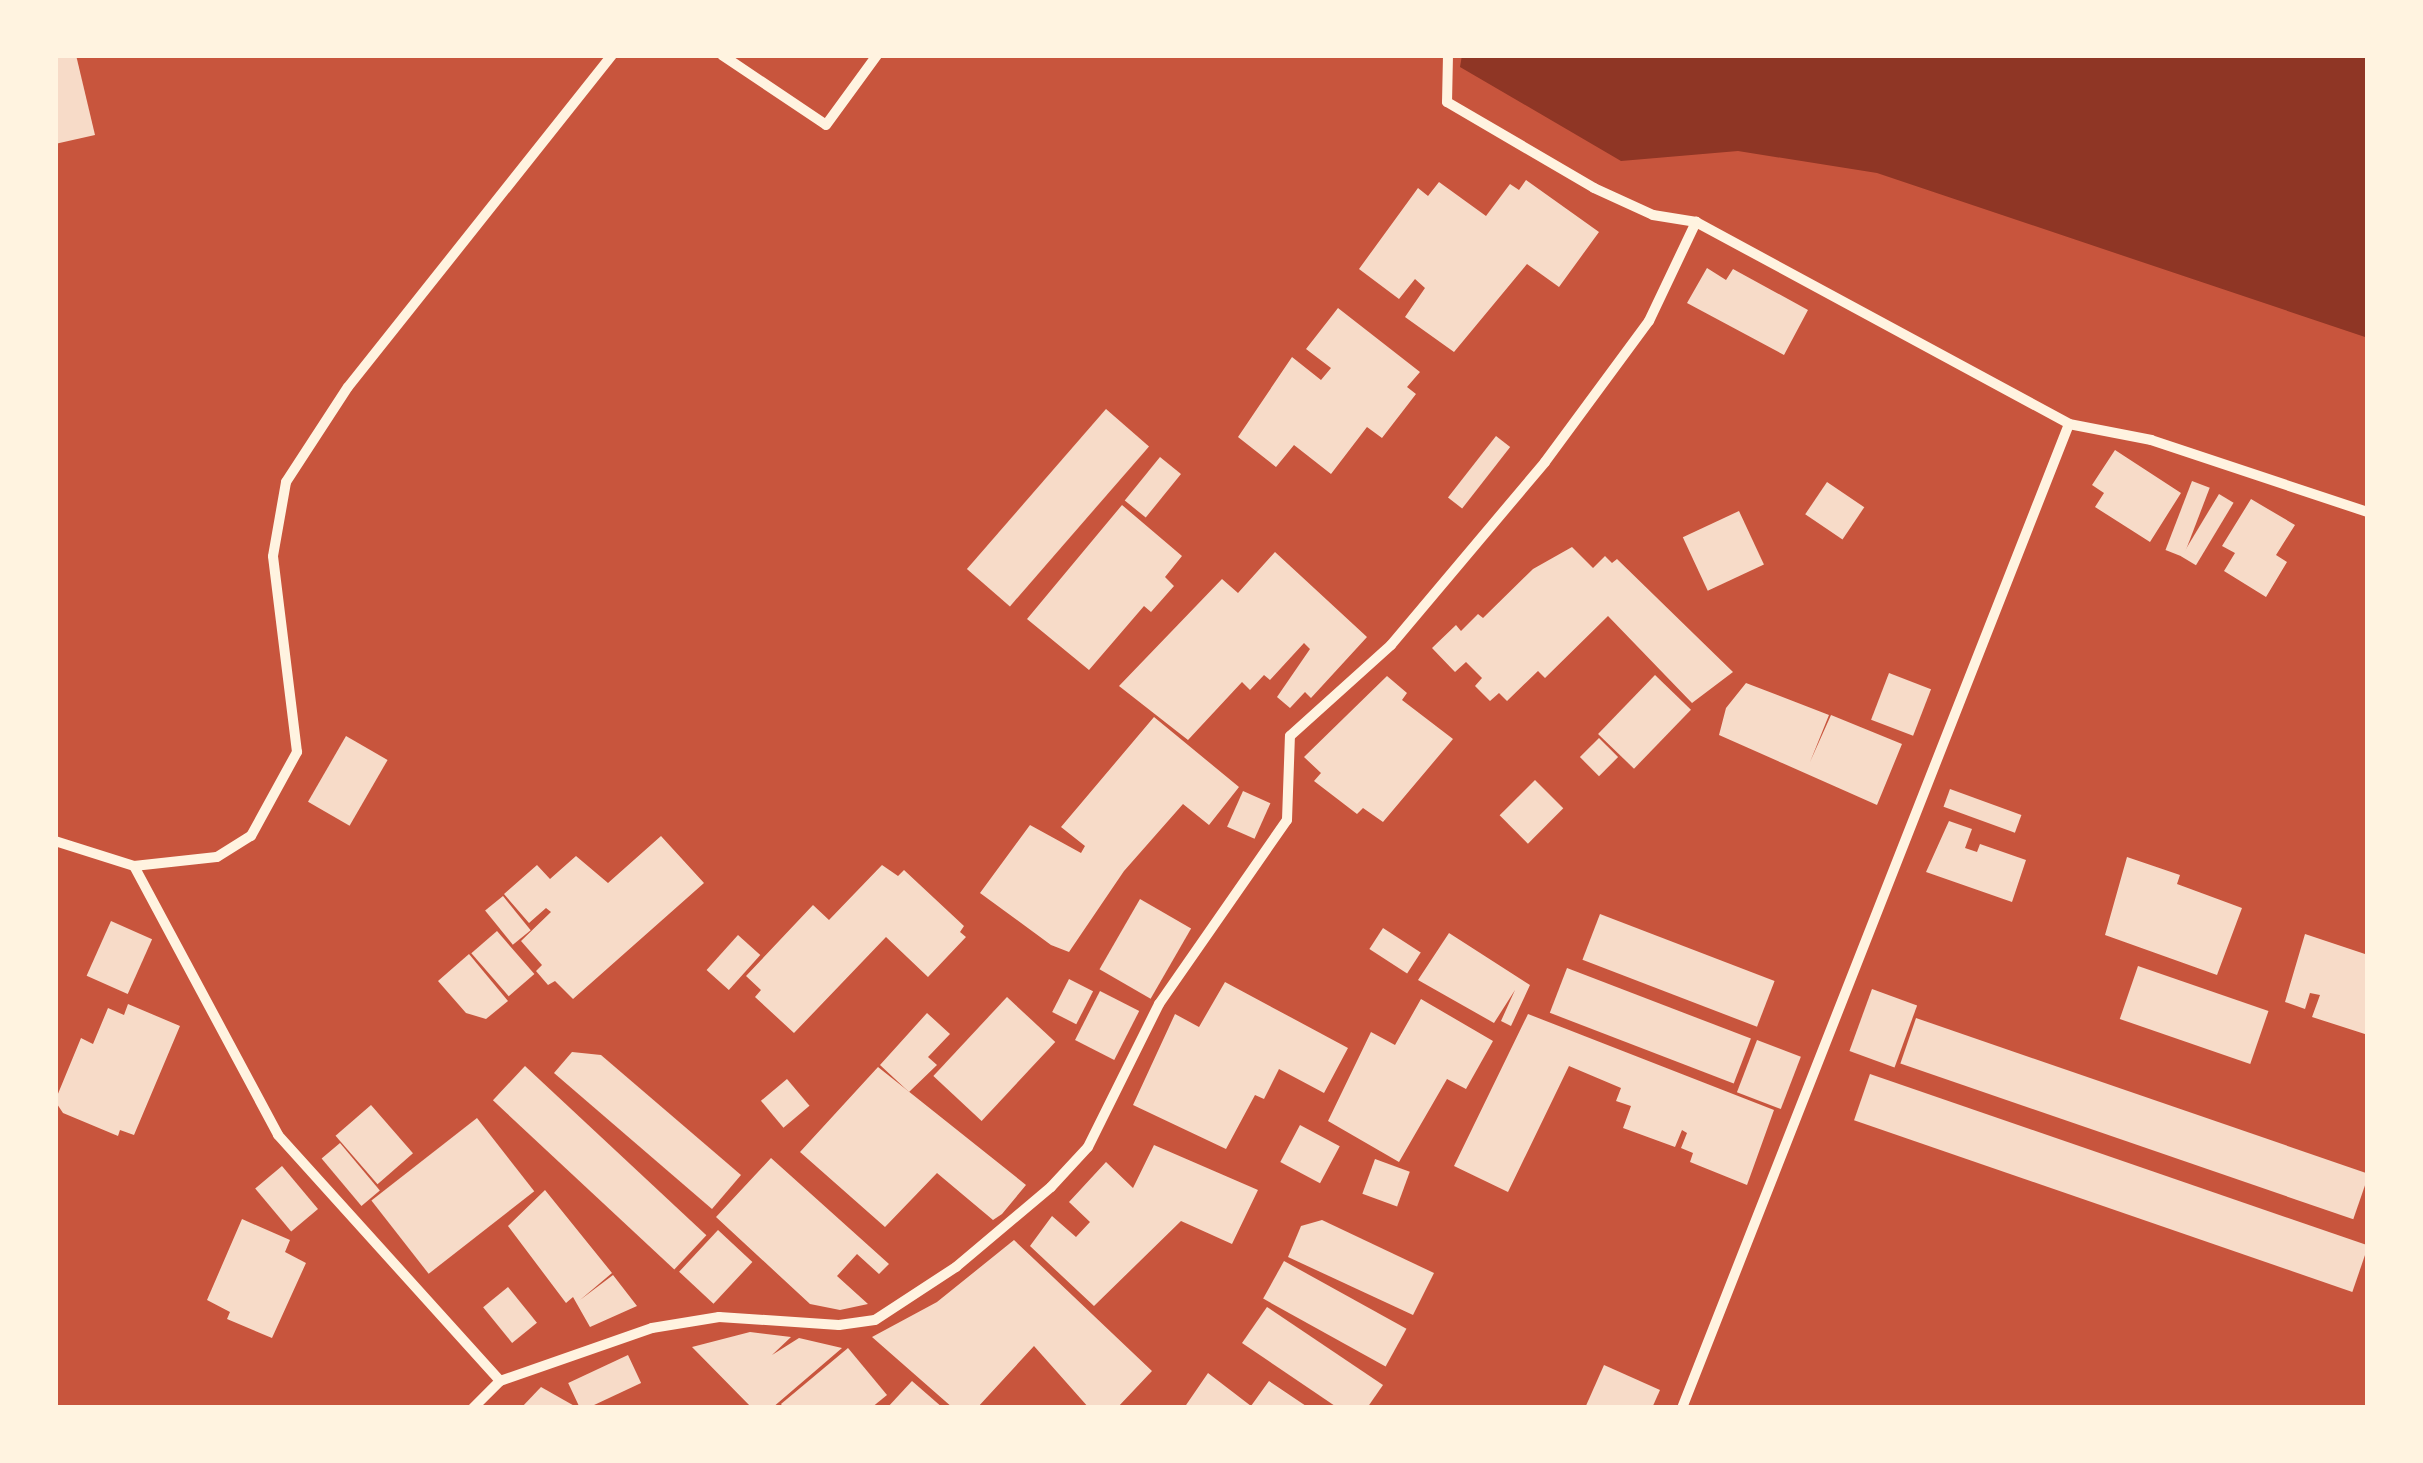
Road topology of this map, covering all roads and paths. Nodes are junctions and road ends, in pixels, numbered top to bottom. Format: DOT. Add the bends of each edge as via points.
graph roads {
  1 [pos="612,55"];
  2 [pos="722,55"];
  3 [pos="877,55"];
  4 [pos="1448,55"];
  5 [pos="1696,222"];
  6 [pos="2069,424"];
  7 [pos="2368,512"];
  8 [pos="55,842"];
  9 [pos="134,866"];
  10 [pos="500,1381"];
  11 [pos="473,1408"];
  12 [pos="1682,1408"];
  1 -- 9 [label="street" via="348,387 286,482 273,556 298,752 251,836 218,857"];
  2 -- 3 [label="street" via="826,125"];
  4 -- 5 [label="street" via="1447,102 1471,120 1652,216"];
  5 -- 6 [label="street"];
  5 -- 10 [label="street" via="1649,321 1545,462 1392,645 1290,736 1292,788 1278,836 1160,1004 1088,1148 1052,1187 956,1267 875,1320 840,1325 719,1316 652,1328"];
  6 -- 7 [label="street" via="2168,445"];
  6 -- 12 [label="street"];
  8 -- 9 [label="street"];
  9 -- 10 [label="street" via="278,1135"];
  10 -- 11 [label="street"];
}
